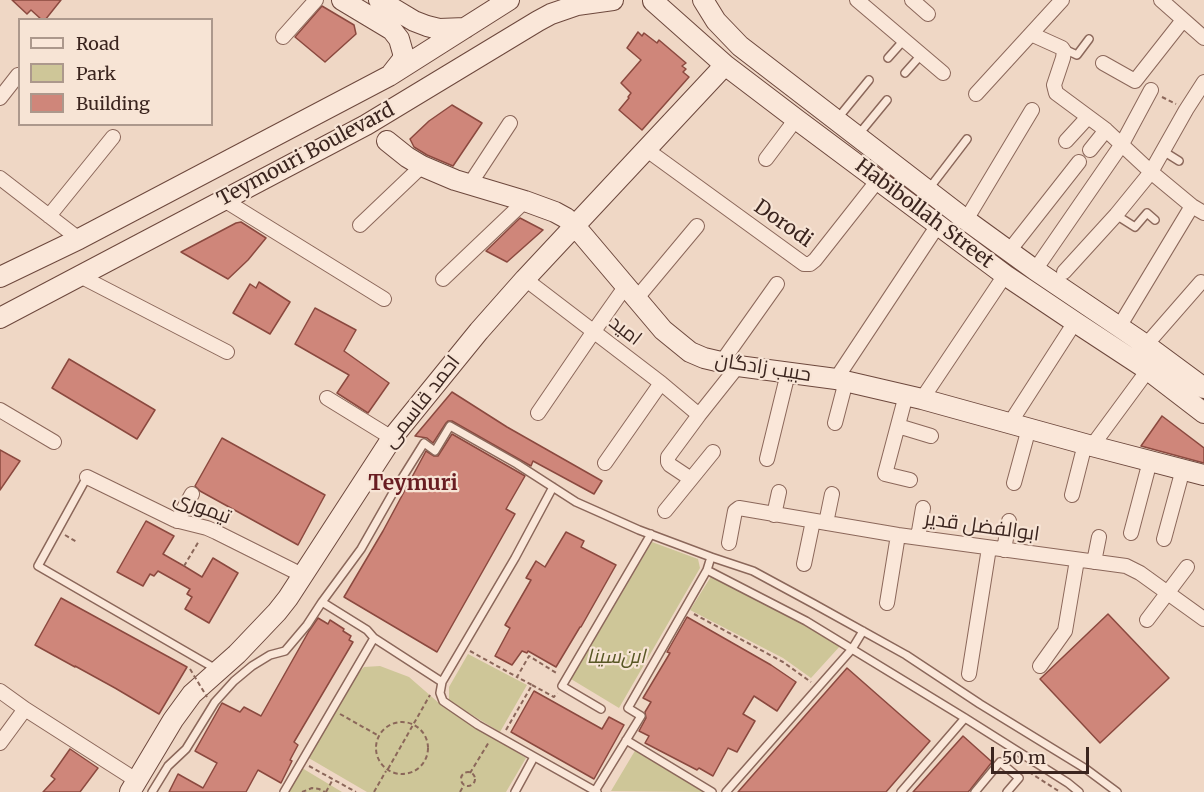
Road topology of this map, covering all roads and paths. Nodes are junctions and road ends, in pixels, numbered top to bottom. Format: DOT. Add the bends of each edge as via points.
graph roads {
  1 [pos="316,0"];
  2 [pos="342,0"];
  3 [pos="379,0"];
  4 [pos="509,0"];
  5 [pos="613,0"];
  6 [pos="675,0"];
  7 [pos="703,0"];
  8 [pos="857,0"];
  9 [pos="912,0"];
  10 [pos="1062,0"];
  11 [pos="1161,0"];
  12 [pos="651,1"];
  13 [pos="928,14"];
  14 [pos="1183,20"];
  15 [pos="396,21"];
  16 [pos="465,28"];
  17 [pos="1031,34"];
  18 [pos="283,37"];
  19 [pos="1204,38"];
  20 [pos="1089,39"];
  21 [pos="904,40"];
  22 [pos="1062,48"];
  23 [pos="921,55"];
  24 [pos="888,58"];
  25 [pos="1103,63"];
  26 [pos="725,65"];
  27 [pos="905,73"];
  28 [pos="942,73"];
  29 [pos="18,75"];
  30 [pos="389,76"];
  31 [pos="869,80"];
  32 [pos="1204,82"];
  33 [pos="793,86"];
  34 [pos="1151,90"];
  35 [pos="976,94"];
  36 [pos="0,98"];
  37 [pos="887,100"];
  38 [pos="778,105"];
  39 [pos="1032,110"];
  40 [pos="1088,117"];
  41 [pos="796,119"];
  42 [pos="837,120"];
  43 [pos="510,123"];
  44 [pos="1106,130"];
  45 [pos="857,136"];
  46 [pos="113,137"];
  47 [pos="967,139"];
  48 [pos="387,141"];
  49 [pos="1066,141"];
  50 [pos="1122,144"];
  51 [pos="647,150"];
  52 [pos="1090,150"];
  53 [pos="1163,151"];
  54 [pos="766,159"];
  55 [pos="1179,161"];
  56 [pos="1079,162"];
  57 [pos="422,166"];
  58 [pos="1151,172"];
  59 [pos="0,178"];
  60 [pos="878,180"];
  61 [pos="470,184"];
  62 [pos="928,190"];
  63 [pos="224,200"];
  64 [pos="525,201"];
  65 [pos="1192,206"];
  66 [pos="1204,213"];
  67 [pos="1116,215"];
  68 [pos="49,216"];
  69 [pos="966,220"];
  70 [pos="1155,220"];
  71 [pos="360,225"];
  72 [pos="938,225"];
  73 [pos="575,226"];
  74 [pos="697,226"];
  75 [pos="79,239"];
  76 [pos="1009,251"];
  77 [pos="1035,270"];
  78 [pos="1064,272"];
  79 [pos="1005,275"];
  80 [pos="80,276"];
  81 [pos="0,277"];
  82 [pos="443,279"];
  83 [pos="525,279"];
  84 [pos="1201,282"];
  85 [pos="777,284"];
  86 [pos="631,293"];
  87 [pos="384,299"];
  88 [pos="0,318"];
  89 [pos="1075,322"];
  90 [pos="1119,327"];
  91 [pos="594,331"];
  92 [pos="1146,345"];
  93 [pos="227,352"];
  94 [pos="730,365"];
  95 [pos="1148,370"];
  96 [pos="788,373"];
  97 [pos="841,380"];
  98 [pos="661,383"];
  99 [pos="1204,387"];
  100 [pos="914,397"];
  101 [pos="327,398"];
  102 [pos="0,410"];
  103 [pos="538,413"];
  104 [pos="1204,413"];
  105 [pos="699,415"];
  106 [pos="835,423"];
  107 [pos="898,426"];
  108 [pos="1020,426"];
  109 [pos="931,436"];
  110 [pos="392,438"];
  111 [pos="54,442"];
  112 [pos="1089,445"];
  113 [pos="713,453"];
  114 [pos="767,459"];
  115 [pos="1150,460"];
  116 [pos="605,463"];
  117 [pos="1183,469"];
  118 [pos="1204,475"];
  119 [pos="87,477"];
  120 [pos="691,478"];
  121 [pos="910,480"];
  122 [pos="1014,483"];
  123 [pos="553,487"];
  124 [pos="779,492"];
  125 [pos="192,494"];
  126 [pos="832,494"];
  127 [pos="1072,495"];
  128 [pos="923,508"];
  129 [pos="665,510"];
  130 [pos="774,515"];
  131 [pos="177,521"];
  132 [pos="1009,521"];
  133 [pos="819,522"];
  134 [pos="207,528"];
  135 [pos="1131,533"];
  136 [pos="651,534"];
  137 [pos="898,535"];
  138 [pos="918,537"];
  139 [pos="1099,537"];
  140 [pos="1164,538"];
  141 [pos="729,543"];
  142 [pos="989,548"];
  143 [pos="1004,549"];
  144 [pos="711,557"];
  145 [pos="1077,560"];
  146 [pos="1094,562"];
  147 [pos="804,564"];
  148 [pos="184,567"];
  149 [pos="1187,567"];
  150 [pos="706,570"];
  151 [pos="302,575"];
  152 [pos="1168,592"];
  153 [pos="322,602"];
  154 [pos="887,603"];
  155 [pos="684,607"];
  156 [pos="1204,619"];
  157 [pos="1148,620"];
  158 [pos="863,631"];
  159 [pos="374,638"];
  160 [pos="462,647"];
  161 [pos="852,649"];
  162 [pos="1040,666"];
  163 [pos="190,669"];
  164 [pos="219,670"];
  165 [pos="969,674"];
  166 [pos="517,677"];
  167 [pos="567,679"];
  168 [pos="440,681"];
  169 [pos="532,685"];
  170 [pos="818,687"];
  171 [pos="0,691"];
  172 [pos="207,697"];
  173 [pos="601,709"];
  174 [pos="26,710"];
  175 [pos="332,710"];
  176 [pos="964,718"];
  177 [pos="412,725"];
  178 [pos="494,734"];
  179 [pos="379,736"];
  180 [pos="501,738"];
  181 [pos="626,740"];
  182 [pos="0,743"];
  183 [pos="534,757"];
  184 [pos="301,762"];
  185 [pos="1025,769"];
  186 [pos="387,770"];
  187 [pos="470,773"];
  188 [pos="333,779"];
  189 [pos="464,785"];
  190 [pos="140,788"];
  191 [pos="596,791"];
  192 [pos="284,792"];
  193 [pos="302,792"];
  194 [pos="325,792"];
  195 [pos="356,792"];
  196 [pos="374,792"];
  197 [pos="460,792"];
  198 [pos="515,792"];
  199 [pos="712,792"];
  200 [pos="726,792"];
  201 [pos="901,792"];
  202 [pos="975,792"];
  203 [pos="1007,792"];
  204 [pos="1059,792"];
  205 [pos="1079,792"];
  206 [pos="1118,792"];
  1 -- 18 [label="street"];
  2 -- 15 [label="main road"];
  3 -- 15 [label="main road"];
  4 -- 16 [label="main road, Teymouri Boulevard"];
  5 -- 63 [label="main road, Teymouri Boulevard" via="577,5 551,14 366,125"];
  6 -- 12 [label="main road"];
  7 -- 33 [label="main road, Habibollah Street" via="716,21 740,46"];
  8 -- 21 [label="street"];
  9 -- 13 [label="street"];
  10 -- 17 [label="street"];
  11 -- 14 [label="street"];
  12 -- 26 [label="main road, Habibollah Street"];
  14 -- 19 [label="street"];
  14 -- 25 [label="street" via="1135,81"];
  15 -- 16 [label="main road" via="414,21 439,29"];
  15 -- 30 [label="main road" via="403,59"];
  16 -- 30 [label="main road, Teymouri Boulevard"];
  17 -- 22 [label="street"];
  17 -- 35 [label="street"];
  20 -- 22 [label="lane" via="1077,55"];
  21 -- 23 [label="street"];
  21 -- 24 [label="lane"];
  22 -- 40 [label="street" via="1064,55 1054,85 1056,93"];
  23 -- 27 [label="lane"];
  23 -- 28 [label="street"];
  26 -- 38 [label="main road, Habibollah Street"];
  26 -- 51 [label="main road, احمد قاسمی"];
  29 -- 36 [label="street"];
  30 -- 75 [label="main road, Teymouri Boulevard"];
  31 -- 42 [label="lane"];
  32 -- 53 [label="street"];
  33 -- 38 [label="main road"];
  33 -- 42 [label="main road, Habibollah Street"];
  34 -- 50 [label="street"];
  37 -- 45 [label="lane"];
  38 -- 41 [label="main road, Habibollah Street"];
  39 -- 69 [label="street"];
  40 -- 44 [label="street"];
  40 -- 49 [label="street"];
  41 -- 54 [label="street"];
  41 -- 60 [label="main road, Habibollah Street"];
  42 -- 45 [label="main road, Habibollah Street"];
  43 -- 61 [label="street"];
  44 -- 50 [label="street"];
  44 -- 52 [label="street"];
  45 -- 62 [label="main road, Habibollah Street"];
  46 -- 68 [label="street"];
  47 -- 62 [label="lane"];
  48 -- 57 [label="main road, حبیب زادگان"];
  50 -- 58 [label="street"];
  50 -- 77 [label="street"];
  51 -- 60 [label="street, Dorodi" via="804,264 815,260"];
  51 -- 73 [label="main road, احمد قاسمی"];
  53 -- 55 [label="lane"];
  53 -- 58 [label="street"];
  56 -- 76 [label="street"];
  57 -- 61 [label="main road, حبیب زادگان"];
  57 -- 71 [label="street"];
  58 -- 65 [label="street"];
  58 -- 67 [label="street"];
  59 -- 68 [label="street"];
  60 -- 72 [label="main road, Habibollah Street"];
  61 -- 64 [label="main road, حبیب زادگان"];
  62 -- 69 [label="main road, Habibollah Street"];
  63 -- 80 [label="main road, Teymouri Boulevard"];
  63 -- 87 [label="street"];
  64 -- 73 [label="main road, حبیب زادگان" via="560,215"];
  64 -- 82 [label="street"];
  65 -- 66 [label="street"];
  65 -- 90 [label="street"];
  67 -- 70 [label="lane" via="1135,227 1147,213"];
  67 -- 78 [label="street"];
  68 -- 75 [label="street"];
  69 -- 76 [label="main road, Habibollah Street"];
  72 -- 79 [label="main road, Habibollah Street"];
  72 -- 97 [label="street"];
  73 -- 83 [label="main road, احمد قاسمی"];
  73 -- 86 [label="main road, حبیب زادگان"];
  74 -- 86 [label="street"];
  75 -- 81 [label="main road, Teymouri Boulevard"];
  76 -- 77 [label="main road, Habibollah Street"];
  77 -- 90 [label="main road, Habibollah Street"];
  79 -- 89 [label="main road, Habibollah Street"];
  79 -- 100 [label="street"];
  80 -- 88 [label="main road, Teymouri Boulevard"];
  80 -- 93 [label="street"];
  83 -- 91 [label="street, امید"];
  83 -- 110 [label="main road, احمد قاسمی"];
  84 -- 92 [label="street"];
  85 -- 94 [label="street"];
  86 -- 91 [label="street"];
  86 -- 94 [label="main road, حبیب زادگان" via="663,330 690,352"];
  89 -- 95 [label="main road, Habibollah Street"];
  89 -- 108 [label="street"];
  90 -- 92 [label="main road, Habibollah Street"];
  91 -- 98 [label="street, امید"];
  91 -- 103 [label="street"];
  92 -- 99 [label="main road, Habibollah Street"];
  94 -- 96 [label="main road, حبیب زادگان"];
  94 -- 105 [label="street"];
  95 -- 104 [label="main road, Habibollah Street"];
  95 -- 112 [label="street"];
  96 -- 97 [label="main road, حبیب زادگان"];
  96 -- 114 [label="street"];
  97 -- 100 [label="main road, حبیب زادگان"];
  97 -- 106 [label="street"];
  98 -- 105 [label="street, امید"];
  98 -- 116 [label="street"];
  100 -- 107 [label="street"];
  100 -- 108 [label="main road, حبیب زادگان"];
  101 -- 110 [label="street"];
  102 -- 111 [label="street"];
  105 -- 120 [label="street" via="668,457 670,465"];
  107 -- 109 [label="street"];
  107 -- 121 [label="street" via="885,474"];
  108 -- 112 [label="main road, حبیب زادگان"];
  108 -- 122 [label="street"];
  110 -- 151 [label="main road, احمد قاسمی"];
  112 -- 115 [label="main road, حبیب زادگان"];
  112 -- 127 [label="street"];
  113 -- 120 [label="street"];
  115 -- 117 [label="main road, حبیب زادگان"];
  115 -- 135 [label="street"];
  117 -- 118 [label="main road, حبیب زادگان"];
  117 -- 140 [label="street"];
  119 -- 131 [label="street, تیموری"];
  119 -- 164 [label="lane" via="38,566"];
  120 -- 129 [label="street"];
  123 -- 136 [label="lane" via="576,502"];
  123 -- 153 [label="lane" via="450,426 435,450 424,443 361,549"];
  123 -- 160 [label="lane"];
  124 -- 130 [label="street"];
  125 -- 131 [label="street"];
  126 -- 133 [label="street"];
  128 -- 138 [label="street"];
  130 -- 133 [label="street, ابوالفضل قدیر"];
  130 -- 141 [label="street, ابوالفضل قدیر" via="739,508 735,511"];
  131 -- 134 [label="street, تیموری"];
  132 -- 143 [label="street"];
  133 -- 137 [label="street, ابوالفضل قدیر"];
  133 -- 147 [label="street"];
  134 -- 148 [label="path"];
  134 -- 151 [label="street, تیموری"];
  136 -- 144 [label="lane"];
  136 -- 167 [label="lane"];
  137 -- 138 [label="street, ابوالفضل قدیر"];
  137 -- 154 [label="street"];
  138 -- 142 [label="street, ابوالفضل قدیر"];
  139 -- 146 [label="street"];
  142 -- 143 [label="street, ابوالفضل قدیر"];
  142 -- 165 [label="street"];
  143 -- 145 [label="street, ابوالفضل قدیر"];
  144 -- 150 [label="lane"];
  144 -- 158 [label="lane" via="753,571"];
  145 -- 146 [label="street, ابوالفضل قدیر"];
  145 -- 162 [label="street" via="1065,631"];
  146 -- 152 [label="street, ابوالفضل قدیر" via="1131,568"];
  149 -- 152 [label="street"];
  150 -- 155 [label="lane"];
  150 -- 161 [label="lane"];
  151 -- 164 [label="main road, احمد قاسمی" via="277,612"];
  152 -- 156 [label="street, ابوالفضل قدیر"];
  152 -- 157 [label="street"];
  153 -- 159 [label="lane"];
  153 -- 190 [label="lane" via="285,651 270,655 234,681 215,702 186,749"];
  155 -- 170 [label="path" via="783,662"];
  155 -- 181 [label="lane" via="628,708 641,716"];
  158 -- 161 [label="lane"];
  158 -- 206 [label="lane"];
  159 -- 168 [label="lane"];
  159 -- 175 [label="lane"];
  160 -- 166 [label="path"];
  160 -- 168 [label="lane"];
  161 -- 170 [label="lane"];
  161 -- 176 [label="lane"];
  163 -- 172 [label="path, bridge"];
  164 -- 190 [label="main road, احمد قاسمی" via="192,694 173,720"];
  166 -- 167 [label="path" via="529,656"];
  166 -- 169 [label="path"];
  167 -- 169 [label="path" via="554,697"];
  167 -- 173 [label="lane" via="562,686"];
  168 -- 177 [label="path"];
  168 -- 178 [label="lane" via="443,701"];
  169 -- 180 [label="path"];
  170 -- 200 [label="lane"];
  171 -- 174 [label="street"];
  174 -- 182 [label="street"];
  174 -- 190 [label="street"];
  175 -- 179 [label="path"];
  175 -- 184 [label="lane"];
  176 -- 201 [label="lane"];
  176 -- 205 [label="lane"];
  177 -- 179 [label="path" via="396,723"];
  177 -- 186 [label="path"];
  177 -- 186 [label="path" via="426,740 424,762 402,775"];
  178 -- 180 [label="lane"];
  178 -- 187 [label="path"];
  179 -- 186 [label="path" via="376,754"];
  180 -- 183 [label="lane"];
  181 -- 191 [label="lane"];
  181 -- 199 [label="lane"];
  183 -- 191 [label="lane"];
  183 -- 198 [label="lane"];
  184 -- 188 [label="path"];
  184 -- 192 [label="lane"];
  185 -- 204 [label="path"];
  186 -- 196 [label="path"];
  187 -- 189 [label="path" via="462,775"];
  187 -- 189 [label="path" via="474,782"];
  188 -- 194 [label="path"];
  188 -- 195 [label="path"];
  189 -- 197 [label="path"];
  193 -- 194 [label="path" via="312,788"];
  202 -- 203 [label="lane" via="1000,762 1019,778"];
}
